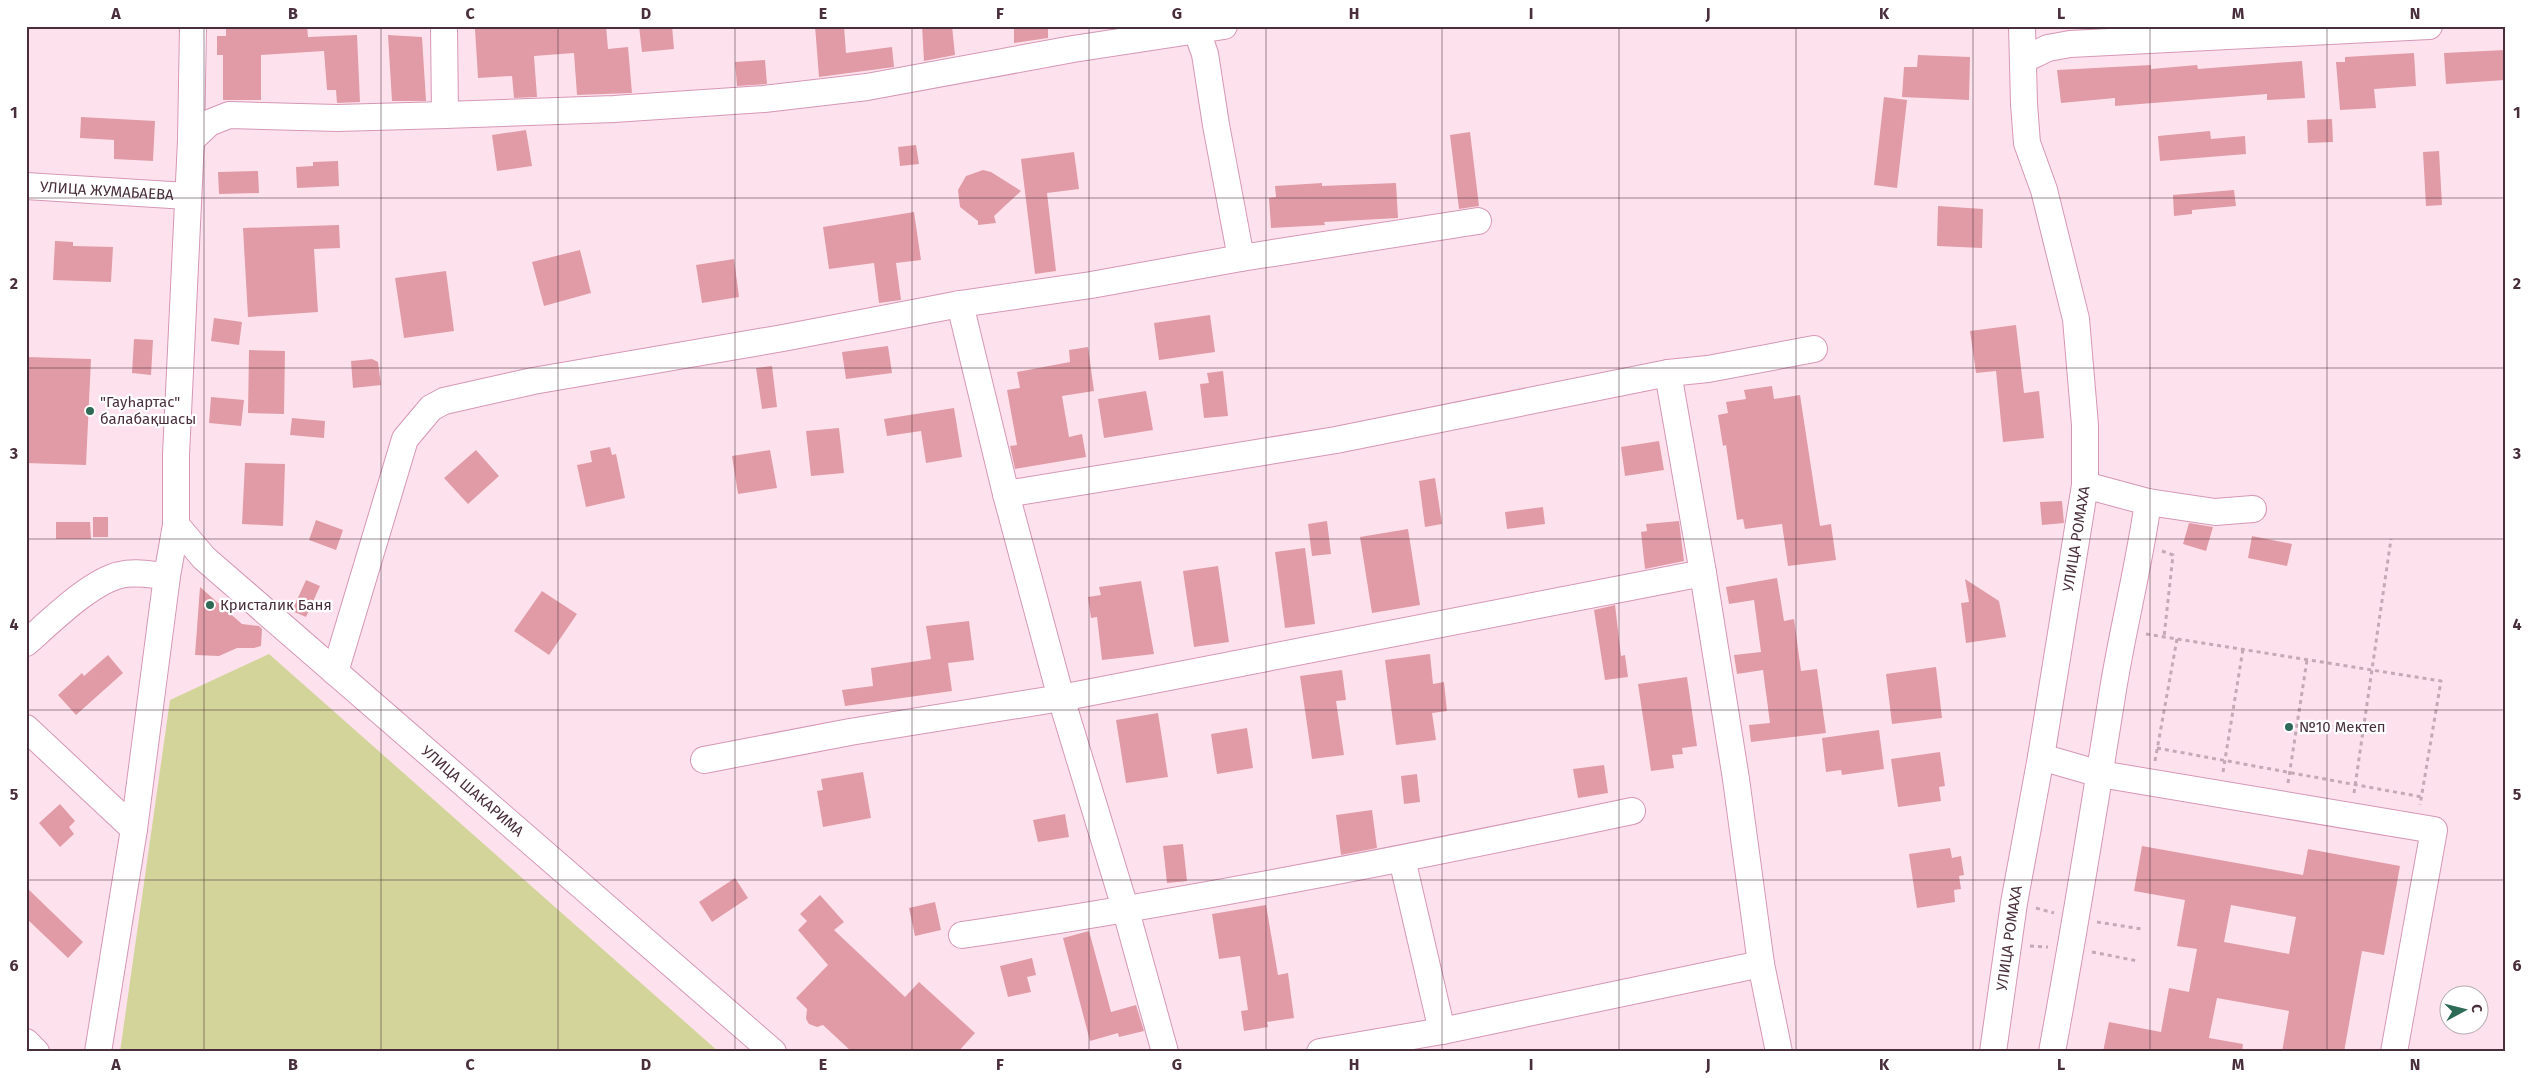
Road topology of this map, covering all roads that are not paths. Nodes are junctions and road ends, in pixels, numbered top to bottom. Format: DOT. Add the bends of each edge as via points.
graph roads {
  1 [pos="193,26"];
  2 [pos="444,26"];
  3 [pos="1224,26"];
  4 [pos="2022,26"];
  5 [pos="2428,26"];
  6 [pos="1195,28"];
  7 [pos="2023,60"];
  8 [pos="445,115"];
  9 [pos="191,140"];
  10 [pos="26,186"];
  11 [pos="187,196"];
  12 [pos="1478,222"];
  13 [pos="1242,258"];
  14 [pos="960,304"];
  15 [pos="1814,349"];
  16 [pos="1668,373"];
  17 [pos="2085,485"];
  18 [pos="1006,494"];
  19 [pos="2148,502"];
  20 [pos="2252,509"];
  21 [pos="176,525"];
  22 [pos="1703,573"];
  23 [pos="167,576"];
  24 [pos="26,642"];
  25 [pos="335,672"];
  26 [pos="1061,698"];
  27 [pos="26,728"];
  28 [pos="2041,757"];
  29 [pos="704,760"];
  30 [pos="2100,774"];
  31 [pos="1632,811"];
  32 [pos="134,828"];
  33 [pos="1402,859"];
  34 [pos="1126,911"];
  35 [pos="962,935"];
  36 [pos="1761,964"];
  37 [pos="1442,1030"];
  38 [pos="26,1042"];
  39 [pos="36,1052"];
  40 [pos="98,1052"];
  41 [pos="773,1052"];
  42 [pos="1165,1052"];
  43 [pos="1320,1052"];
  44 [pos="1779,1052"];
  45 [pos="1993,1052"];
  46 [pos="2052,1052"];
  47 [pos="2394,1052"];
  1 -- 9 [label="street"];
  2 -- 8 [label="street"];
  3 -- 6 [label="street"];
  4 -- 7 [label="street, УЛИЦА РОМАХА"];
  5 -- 7 [label="street" via="2070,44 2048,48"];
  6 -- 8 [label="street" via="867,87 764,99 614,110"];
  6 -- 13 [label="street" via="1207,62"];
  7 -- 17 [label="street, УЛИЦА РОМАХА" via="2028,143 2044,190 2076,319 2082,374"];
  8 -- 9 [label="street" via="337,118 229,115 209,123"];
  9 -- 11 [label="street"];
  10 -- 11 [label="street, УЛИЦА ЖУМАБАЕВА"];
  11 -- 21 [label="street"];
  12 -- 13 [label="street"];
  13 -- 14 [label="street"];
  14 -- 18 [label="street"];
  14 -- 25 [label="street" via="533,381 444,401 431,408 405,439"];
  15 -- 16 [label="street" via="1708,369"];
  16 -- 18 [label="street" via="1336,440"];
  16 -- 22 [label="street"];
  17 -- 19 [label="street"];
  17 -- 28 [label="street, УЛИЦА РОМАХА"];
  18 -- 26 [label="street"];
  19 -- 20 [label="street" via="2215,512"];
  19 -- 30 [label="street"];
  21 -- 23 [label="street"];
  21 -- 25 [label="street, УЛИЦА ШАКАРИМА" via="204,558"];
  22 -- 26 [label="street"];
  22 -- 36 [label="street"];
  23 -- 24 [label="street" via="119,575 80,596"];
  23 -- 32 [label="street"];
  25 -- 41 [label="street, УЛИЦА ШАКАРИМА"];
  26 -- 29 [label="street" via="850,732"];
  26 -- 34 [label="street"];
  27 -- 32 [label="street"];
  28 -- 30 [label="street"];
  28 -- 45 [label="street, УЛИЦА РОМАХА" via="2014,903"];
  30 -- 46 [label="street"];
  30 -- 47 [label="street" via="2434,830"];
  31 -- 33 [label="street"];
  32 -- 40 [label="street"];
  33 -- 34 [label="street"];
  33 -- 37 [label="street"];
  34 -- 35 [label="street"];
  34 -- 42 [label="street"];
  36 -- 37 [label="street"];
  36 -- 44 [label="street"];
  37 -- 43 [label="street"];
  38 -- 39 [label="street"];
}
